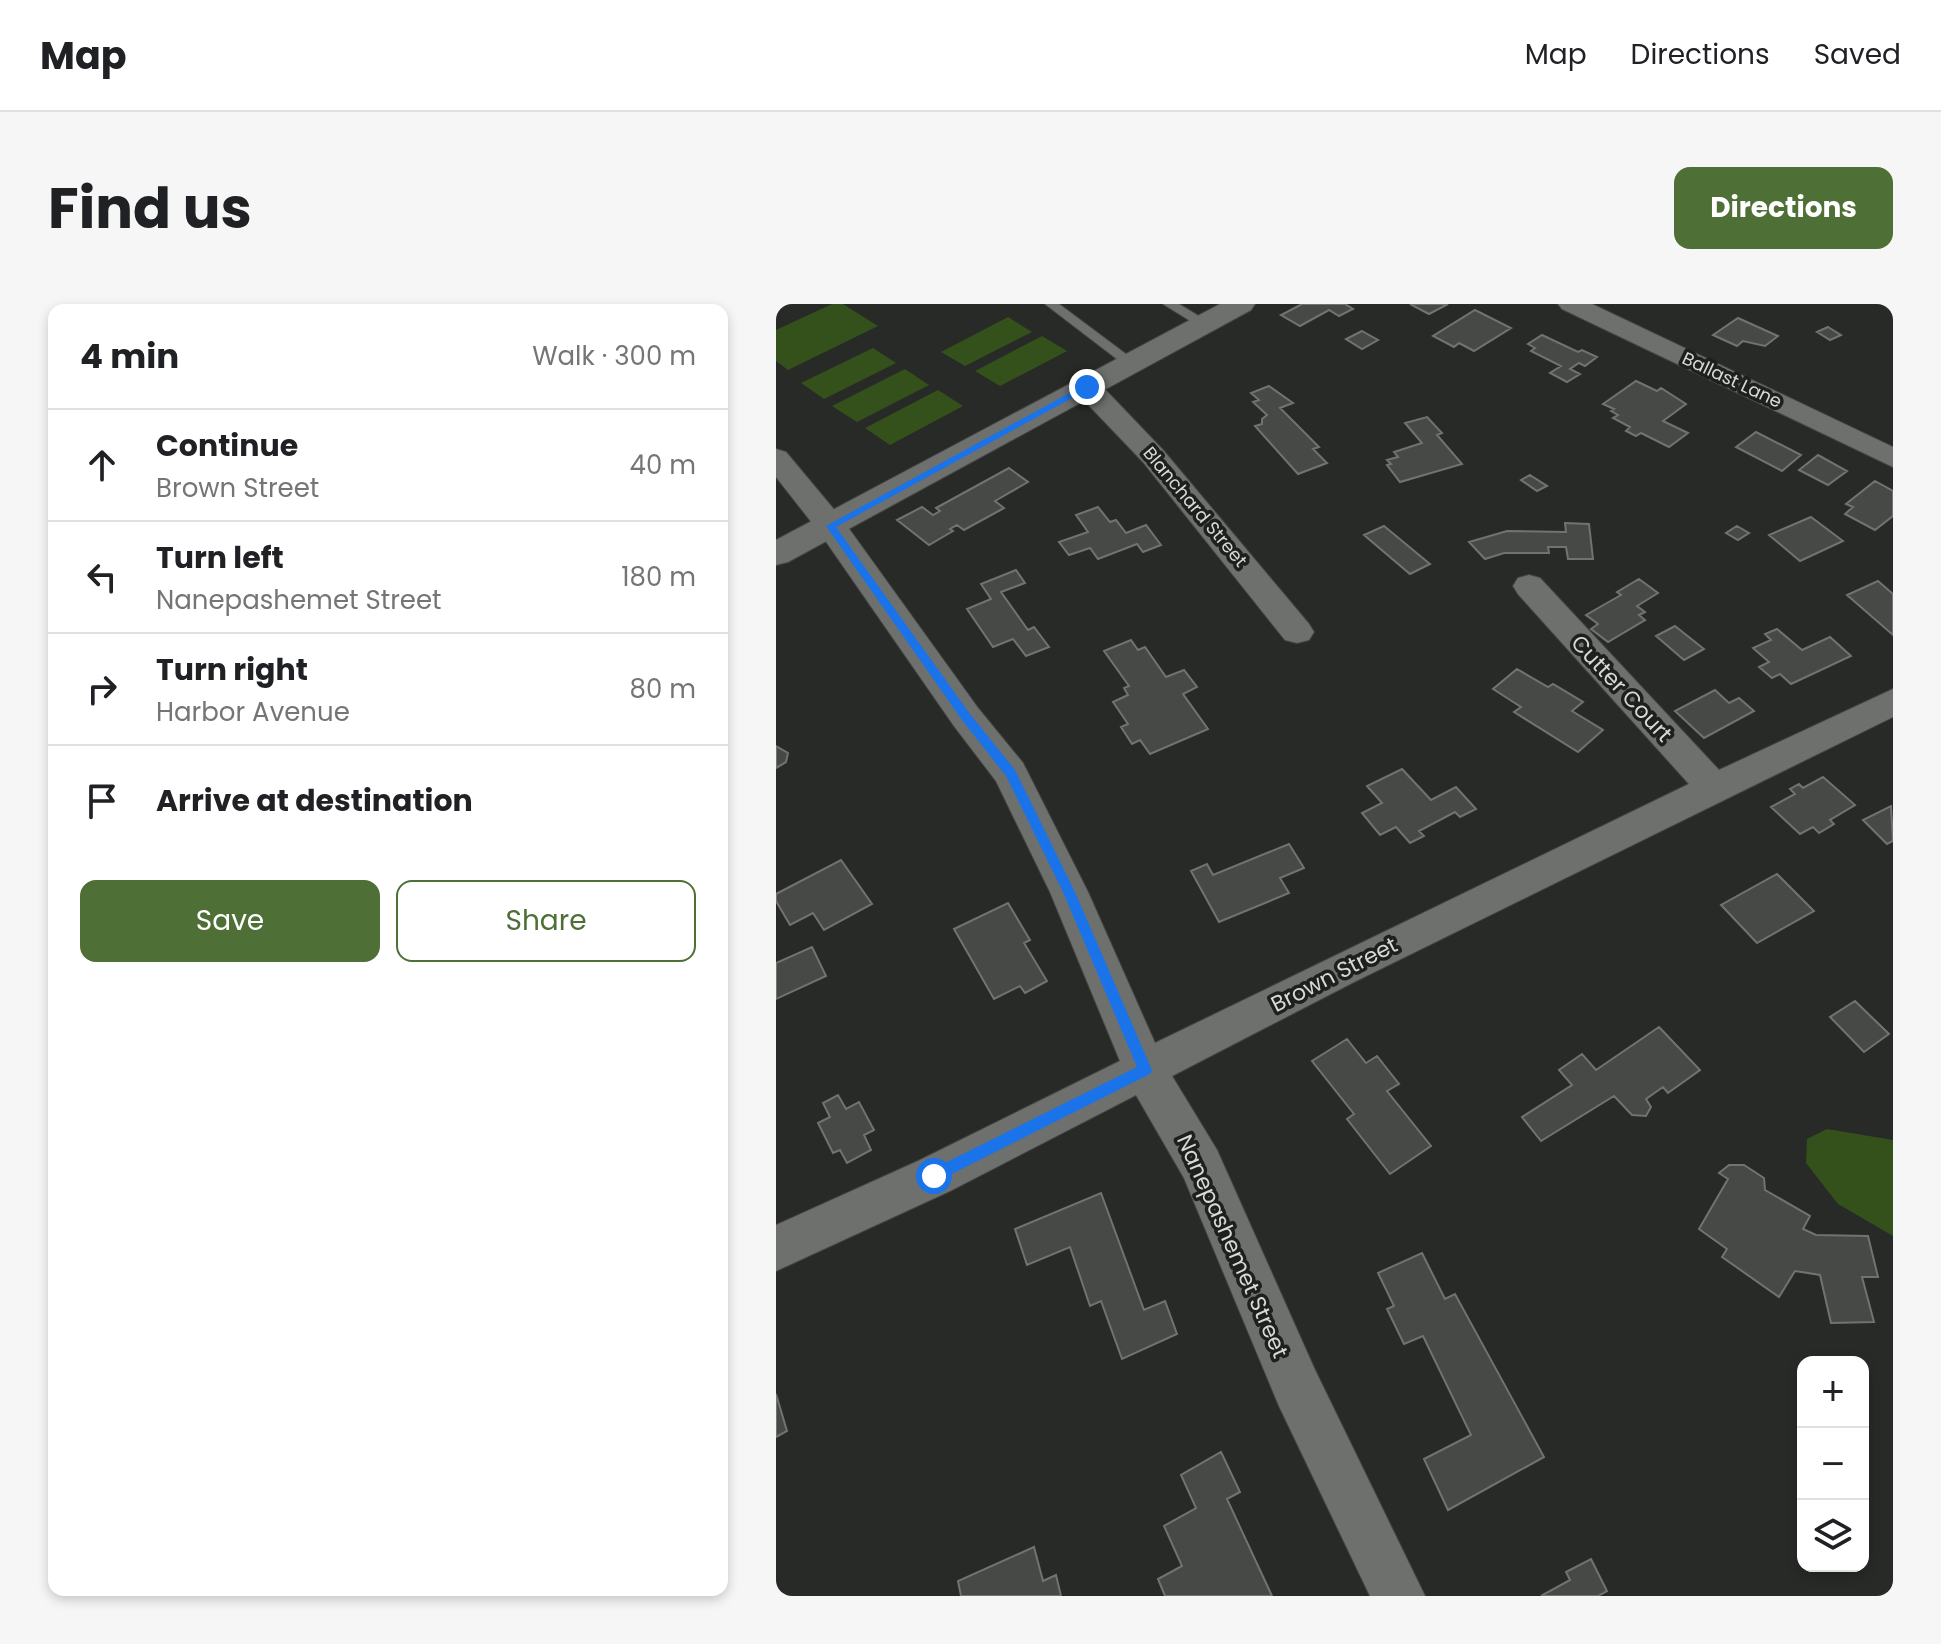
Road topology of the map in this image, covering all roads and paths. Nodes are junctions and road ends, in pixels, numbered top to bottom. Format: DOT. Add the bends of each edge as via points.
graph roads {
  1 [pos="1051,304"];
  2 [pos="1169,304"];
  3 [pos="1241,304"];
  4 [pos="1571,304"];
  5 [pos="1205,324"];
  6 [pos="1131,363"];
  7 [pos="1087,387"];
  8 [pos="776,458"];
  9 [pos="1893,458"];
  10 [pos="831,526"];
  11 [pos="776,554"];
  12 [pos="1529,586"];
  13 [pos="1297,632"];
  14 [pos="1893,702"];
  15 [pos="1716,790"];
  16 [pos="1145,1070"];
  17 [pos="776,1248"];
  18 [pos="1398,1596"];
  1 -- 6 [label="lane"];
  2 -- 5 [label="lane"];
  3 -- 5 [label="main road"];
  4 -- 9 [label="street, Ballast Lane"];
  5 -- 6 [label="main road"];
  6 -- 7 [label="main road"];
  7 -- 10 [label="main road"];
  7 -- 13 [label="street, Blanchard Street" via="1153,456"];
  8 -- 10 [label="street, Nanepashemet Street"];
  10 -- 11 [label="main road"];
  10 -- 16 [label="street, Nanepashemet Street" via="1010,773 1069,892"];
  12 -- 15 [label="street, Cutter Court"];
  14 -- 15 [label="street, Brown Street"];
  15 -- 16 [label="street, Brown Street"];
  16 -- 17 [label="street, Brown Street"];
  16 -- 18 [label="street, Nanepashemet Street" via="1201,1165 1297,1388"];
}
